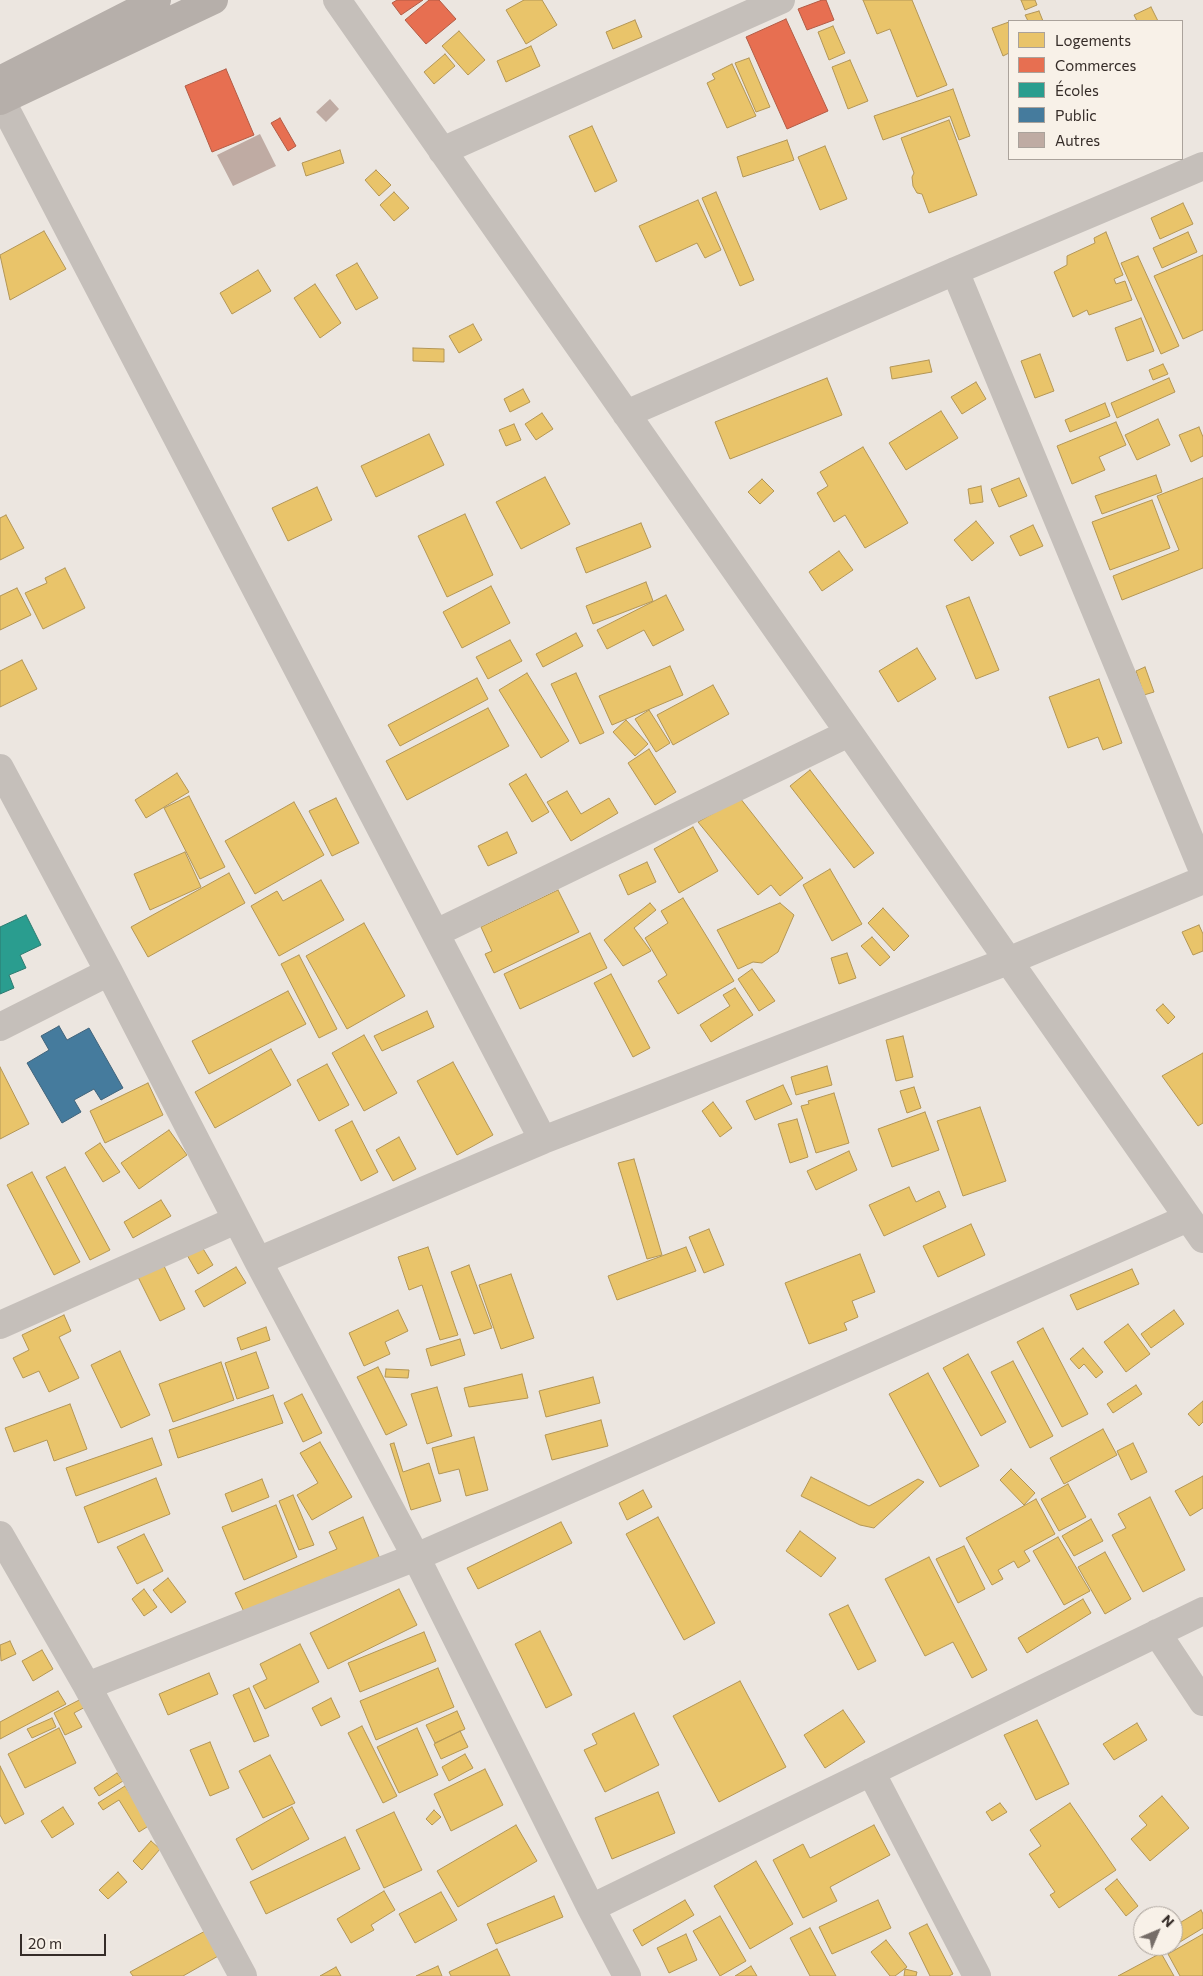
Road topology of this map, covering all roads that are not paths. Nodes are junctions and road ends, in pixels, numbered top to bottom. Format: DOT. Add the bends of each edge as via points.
graph roads {
  1 [pos="157,0"];
  2 [pos="214,0"];
  3 [pos="338,0"];
  4 [pos="780,0"];
  5 [pos="0,93"];
  6 [pos="442,151"];
  7 [pos="1203,166"];
  8 [pos="955,270"];
  9 [pos="626,414"];
  10 [pos="849,733"];
  11 [pos="0,768"];
  12 [pos="1203,871"];
  13 [pos="1203,880"];
  14 [pos="436,933"];
  15 [pos="1008,961"];
  16 [pos="109,972"];
  17 [pos="0,1028"];
  18 [pos="543,1140"];
  19 [pos="236,1220"];
  20 [pos="1196,1229"];
  21 [pos="258,1261"];
  22 [pos="0,1325"];
  23 [pos="0,1535"];
  24 [pos="416,1556"];
  25 [pos="1203,1611"];
  26 [pos="1157,1633"];
  27 [pos="87,1686"];
  28 [pos="1203,1702"];
  29 [pos="871,1772"];
  30 [pos="591,1908"];
  31 [pos="243,1976"];
  32 [pos="627,1976"];
  33 [pos="977,1976"];
  1 -- 5 [label="main road"];
  2 -- 5 [label="main road"];
  3 -- 6 [label="street"];
  4 -- 6 [label="street"];
  5 -- 14 [label="street"];
  6 -- 9 [label="street"];
  7 -- 8 [label="street"];
  8 -- 9 [label="street"];
  8 -- 12 [label="street"];
  9 -- 10 [label="street"];
  10 -- 14 [label="street"];
  10 -- 15 [label="street"];
  11 -- 16 [label="street"];
  13 -- 15 [label="street"];
  14 -- 18 [label="street"];
  15 -- 18 [label="street"];
  15 -- 20 [label="street"];
  16 -- 17 [label="street"];
  16 -- 19 [label="street"];
  18 -- 21 [label="street"];
  19 -- 21 [label="street"];
  19 -- 22 [label="street"];
  20 -- 24 [label="street"];
  21 -- 24 [label="street"];
  23 -- 27 [label="street"];
  24 -- 27 [label="street"];
  24 -- 30 [label="street"];
  25 -- 26 [label="street"];
  26 -- 28 [label="street"];
  26 -- 29 [label="street"];
  27 -- 31 [label="street"];
  29 -- 30 [label="street"];
  29 -- 33 [label="street"];
  30 -- 32 [label="street"];
}
